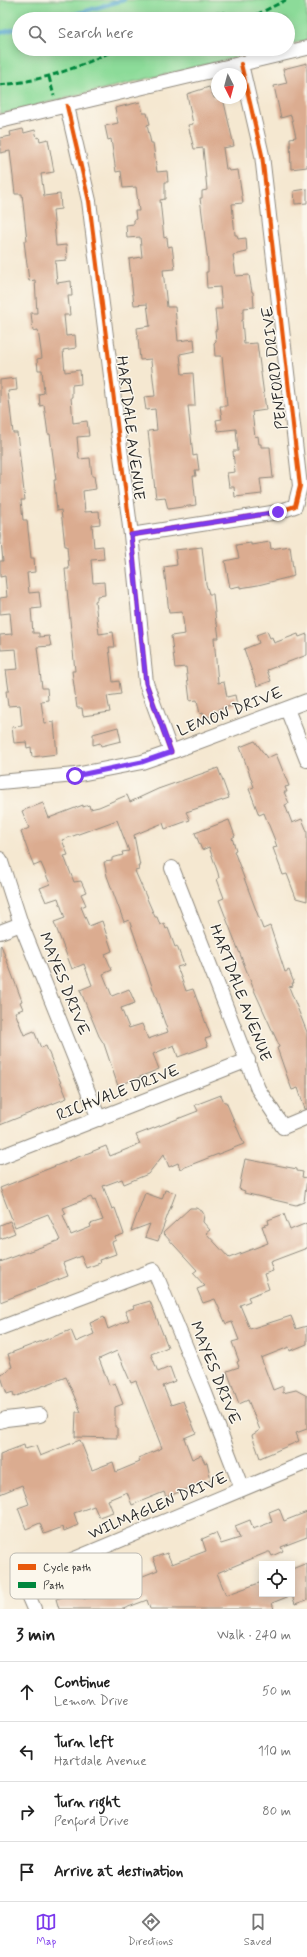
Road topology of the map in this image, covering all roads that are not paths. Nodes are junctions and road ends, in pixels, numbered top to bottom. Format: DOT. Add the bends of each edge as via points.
graph roads {
  1 [pos="307,48"];
  2 [pos="295,51"];
  3 [pos="274,56"];
  4 [pos="241,64"];
  5 [pos="67,106"];
  6 [pos="0,121"];
  7 [pos="131,535"];
  8 [pos="307,701"];
  9 [pos="287,709"];
  10 [pos="171,752"];
  11 [pos="307,760"];
  12 [pos="0,782"];
  13 [pos="0,859"];
  14 [pos="172,868"];
  15 [pos="21,924"];
  16 [pos="0,932"];
  17 [pos="248,1060"];
  18 [pos="307,1118"];
  19 [pos="99,1119"];
  20 [pos="0,1157"];
  21 [pos="0,1328"];
  22 [pos="40,1415"];
  23 [pos="0,1421"];
  24 [pos="307,1462"];
  25 [pos="242,1489"];
  26 [pos="89,1553"];
  27 [pos="30,1599"];
  28 [pos="34,1609"];
  1 -- 2 [label="street"];
  3 -- 4 [label="street"];
  4 -- 5 [label="street"];
  4 -- 7 [label="street, PENFORD DRIVE" via="262,155 300,486 295,506 278,512"];
  5 -- 6 [label="street"];
  5 -- 7 [label="street, HARTDALE AVENUE" via="89,201"];
  7 -- 10 [label="street, HARTDALE AVENUE" via="146,683"];
  8 -- 9 [label="street, LEMON DRIVE"];
  9 -- 10 [label="street, LEMON DRIVE"];
  9 -- 11 [label="street"];
  10 -- 12 [label="street, LEMON DRIVE" via="142,762 75,776"];
  13 -- 15 [label="street, MAYES DRIVE"];
  14 -- 17 [label="street, HARTDALE AVENUE"];
  15 -- 16 [label="street"];
  15 -- 19 [label="street, MAYES DRIVE"];
  17 -- 18 [label="street, HARTDALE AVENUE" via="258,1089 283,1127"];
  17 -- 19 [label="street, RICHVALE DRIVE"];
  19 -- 20 [label="street, RICHVALE DRIVE"];
  21 -- 25 [label="street, MAYES DRIVE" via="154,1270"];
  22 -- 23 [label="street"];
  24 -- 25 [label="street, WILMAGLEN DRIVE"];
  25 -- 26 [label="street, WILMAGLEN DRIVE"];
  27 -- 28 [label="street, WILMAGLEN DRIVE"];
}
